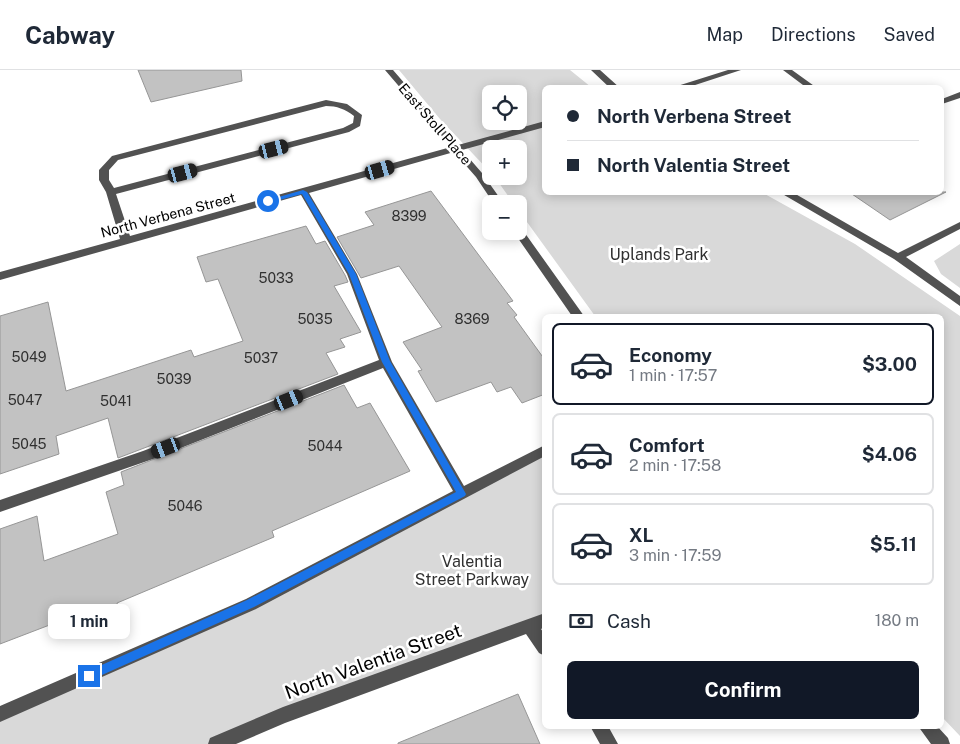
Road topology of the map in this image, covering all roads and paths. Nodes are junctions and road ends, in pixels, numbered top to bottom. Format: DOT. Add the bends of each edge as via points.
graph roads {
  1 [pos="389,70"];
  2 [pos="595,70"];
  3 [pos="737,70"];
  4 [pos="788,70"];
  5 [pos="612,85"];
  6 [pos="685,85"];
  7 [pos="809,85"];
  8 [pos="960,95"];
  9 [pos="944,101"];
  10 [pos="542,125"];
  11 [pos="456,149"];
  12 [pos="111,192"];
  13 [pos="303,192"];
  14 [pos="492,195"];
  15 [pos="789,195"];
  16 [pos="960,225"];
  17 [pos="524,240"];
  18 [pos="126,241"];
  19 [pos="898,257"];
  20 [pos="0,276"];
  21 [pos="960,302"];
  22 [pos="577,314"];
  23 [pos="386,362"];
  24 [pos="542,452"];
  25 [pos="462,494"];
  26 [pos="0,506"];
  27 [pos="537,623"];
  28 [pos="542,639"];
  29 [pos="0,714"];
  30 [pos="600,729"];
  31 [pos="929,729"];
  32 [pos="216,744"];
  33 [pos="610,744"];
  34 [pos="942,744"];
  1 -- 11 [label="street, East Stoll Place"];
  2 -- 5 [label="street"];
  3 -- 6 [label="street"];
  4 -- 7 [label="street"];
  8 -- 9 [label="street"];
  10 -- 11 [label="street, North Verbena Street"];
  11 -- 13 [label="street, North Verbena Street"];
  11 -- 14 [label="street, East Stoll Place"];
  12 -- 12 [label="street" via="346,130 356,124 358,114 337,103 326,103 131,152 115,158 104,170 104,180"];
  12 -- 18 [label="street"];
  13 -- 18 [label="street, North Verbena Street"];
  13 -- 23 [label="street" via="352,274"];
  15 -- 19 [label="street"];
  16 -- 19 [label="street"];
  17 -- 22 [label="street"];
  18 -- 20 [label="street, North Verbena Street"];
  19 -- 21 [label="street"];
  23 -- 25 [label="street"];
  23 -- 26 [label="street" via="148,456"];
  24 -- 25 [label="street"];
  25 -- 29 [label="street" via="243,607"];
  27 -- 28 [label="street"];
  27 -- 32 [label="street, North Valentia Street" via="283,715"];
  30 -- 33 [label="street"];
  31 -- 34 [label="street"];
}
